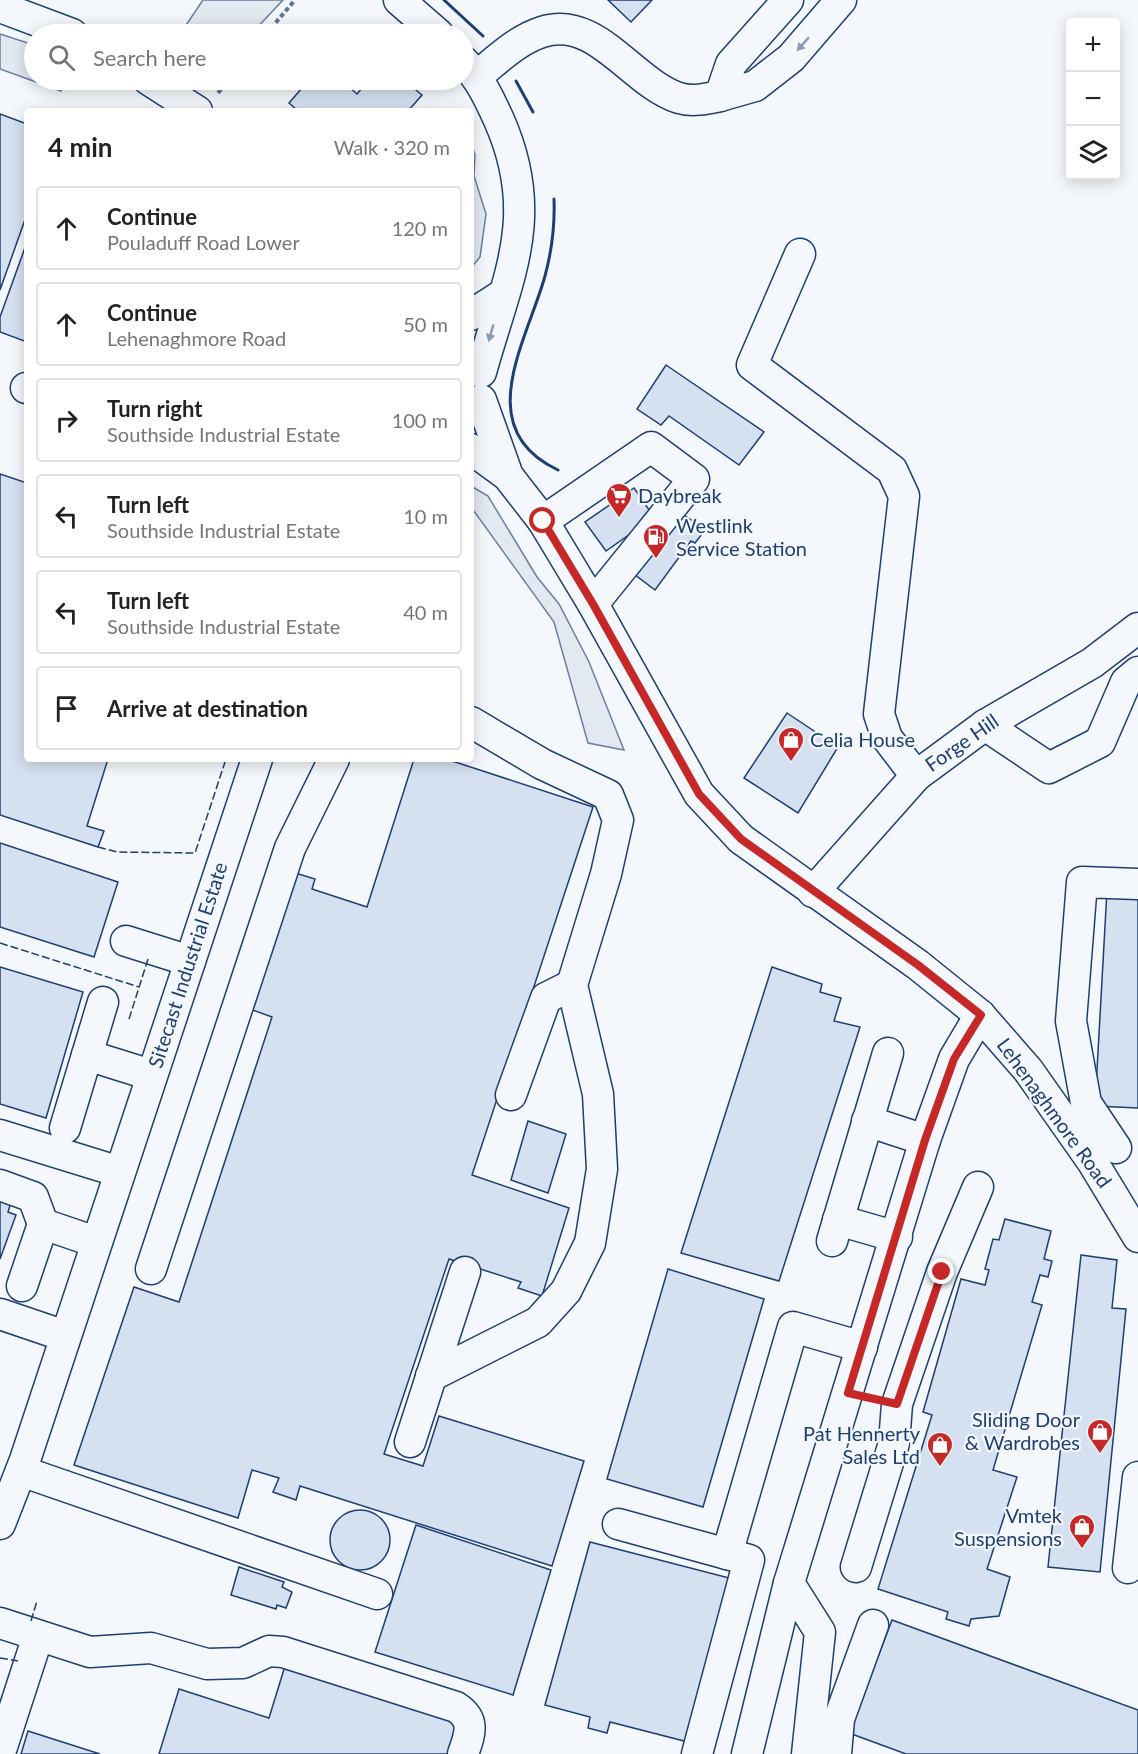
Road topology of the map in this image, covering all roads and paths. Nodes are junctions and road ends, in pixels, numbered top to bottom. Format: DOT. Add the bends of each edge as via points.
graph roads {
  1 [pos="295,0"];
  2 [pos="399,0"];
  3 [pos="788,0"];
  4 [pos="842,0"];
  5 [pos="0,7"];
  6 [pos="45,24"];
  7 [pos="275,24"];
  8 [pos="427,24"];
  9 [pos="474,67"];
  10 [pos="474,76"];
  11 [pos="164,90"];
  12 [pos="720,96"];
  13 [pos="192,108"];
  14 [pos="800,254"];
  15 [pos="502,295"];
  16 [pos="474,313"];
  17 [pos="476,386"];
  18 [pos="474,451"];
  19 [pos="508,476"];
  20 [pos="543,521"];
  21 [pos="593,604"];
  22 [pos="1138,628"];
  23 [pos="1138,672"];
  24 [pos="474,724"];
  25 [pos="985,725"];
  26 [pos="256,762"];
  27 [pos="333,762"];
  28 [pos="916,776"];
  29 [pos="1138,885"];
  30 [pos="813,892"];
  31 [pos="126,941"];
  32 [pos="190,961"];
  33 [pos="572,985"];
  34 [pos="103,1002"];
  35 [pos="981,1015"];
  36 [pos="888,1053"];
  37 [pos="87,1055"];
  38 [pos="152,1076"];
  39 [pos="512,1095"];
  40 [pos="867,1121"];
  41 [pos="65,1128"];
  42 [pos="0,1135"];
  43 [pos="925,1140"];
  44 [pos="1115,1153"];
  45 [pos="120,1172"];
  46 [pos="0,1185"];
  47 [pos="978,1187"];
  48 [pos="43,1224"];
  49 [pos="897,1237"];
  50 [pos="1138,1237"];
  51 [pos="96,1242"];
  52 [pos="151,1269"];
  53 [pos="465,1272"];
  54 [pos="22,1286"];
  55 [pos="1,1317"];
  56 [pos="65,1336"];
  57 [pos="862,1347"];
  58 [pos="431,1376"];
  59 [pos="848,1393"];
  60 [pos="897,1404"];
  61 [pos="410,1442"];
  62 [pos="15,1461"];
  63 [pos="1138,1477"];
  64 [pos="2,1515"];
  65 [pos="618,1524"];
  66 [pos="727,1554"];
  67 [pos="856,1567"];
  68 [pos="1128,1568"];
  69 [pos="789,1583"];
  70 [pos="378,1594"];
  71 [pos="0,1623"];
  72 [pos="873,1625"];
  73 [pos="38,1636"];
  74 [pos="0,1752"];
  75 [pos="464,1754"];
  76 [pos="697,1754"];
  77 [pos="747,1754"];
  78 [pos="807,1754"];
  79 [pos="836,1754"];
  1 -- 7 [label="path"];
  2 -- 8 [label="street"];
  3 -- 12 [label="street" via="731,64"];
  4 -- 12 [label="street, one-way" via="791,58 755,86"];
  5 -- 6 [label="street"];
  9 -- 12 [label="street" via="542,32 569,28 603,47 666,93 696,100"];
  10 -- 15 [label="street" via="504,132 519,185 518,242"];
  11 -- 13 [label="street"];
  14 -- 28 [label="street" via="752,365 892,470 904,495 879,714 887,738"];
  15 -- 16 [label="street"];
  15 -- 17 [label="street, one-way"];
  17 -- 19 [label="street"];
  18 -- 19 [label="street"];
  19 -- 20 [label="street, Lehenaghmore Road"];
  20 -- 21 [label="street, Lehenaghmore Road"];
  20 -- 21 [label="street" via="651,447 694,479"];
  21 -- 30 [label="street, Lehenaghmore Road" via="699,794 741,839"];
  22 -- 25 [label="street, Forge Hill" via="1092,663"];
  23 -- 25 [label="street" via="1126,682 1100,742 1049,768"];
  24 -- 33 [label="street" via="542,764 608,795 618,820"];
  25 -- 28 [label="street, Forge Hill"];
  26 -- 32 [label="street, Sitecast Industrial Estate"];
  27 -- 52 [label="street" via="290,848"];
  28 -- 30 [label="street, Forge Hill"];
  29 -- 44 [label="street" via="1082,882 1071,1021 1086,1103"];
  30 -- 35 [label="street, Lehenaghmore Road" via="918,965"];
  31 -- 32 [label="street"];
  32 -- 38 [label="street, Sitecast Industrial Estate"];
  33 -- 39 [label="street" via="546,998"];
  33 -- 58 [label="street" via="598,1094 603,1169 590,1243 566,1291 538,1322"];
  34 -- 37 [label="street"];
  35 -- 43 [label="street" via="954,1059"];
  35 -- 44 [label="street, Lehenaghmore Road" via="1028,1070"];
  36 -- 40 [label="street"];
  37 -- 38 [label="street"];
  37 -- 41 [label="street"];
  38 -- 45 [label="street, Sitecast Industrial Estate"];
  40 -- 43 [label="street"];
  40 -- 49 [label="street" via="835,1231"];
  42 -- 45 [label="street"];
  43 -- 49 [label="street"];
  44 -- 50 [label="street, Lehenaghmore Road"];
  45 -- 51 [label="street, Sitecast Industrial Estate"];
  46 -- 48 [label="street" via="33,1197"];
  47 -- 60 [label="street" via="942,1272"];
  48 -- 51 [label="street"];
  48 -- 54 [label="street"];
  49 -- 57 [label="street"];
  51 -- 56 [label="street, Sitecast Industrial Estate"];
  53 -- 58 [label="street"];
  55 -- 56 [label="street"];
  56 -- 62 [label="street, Sitecast Industrial Estate"];
  57 -- 59 [label="street"];
  57 -- 66 [label="street" via="793,1327"];
  58 -- 61 [label="street"];
  59 -- 60 [label="street"];
  59 -- 69 [label="street"];
  60 -- 67 [label="street" via="894,1443"];
  62 -- 64 [label="street, Sitecast Industrial Estate"];
  62 -- 70 [label="street"];
  63 -- 68 [label="street"];
  65 -- 66 [label="street"];
  66 -- 76 [label="street" via="749,1560"];
  69 -- 77 [label="street"];
  69 -- 78 [label="street" via="820,1632"];
  71 -- 73 [label="street"];
  72 -- 79 [label="street" via="839,1719"];
  73 -- 74 [label="street"];
  73 -- 75 [label="street" via="90,1652 152,1648 207,1664 243,1663 269,1651 284,1652 456,1707 466,1713 470,1722"];
}
